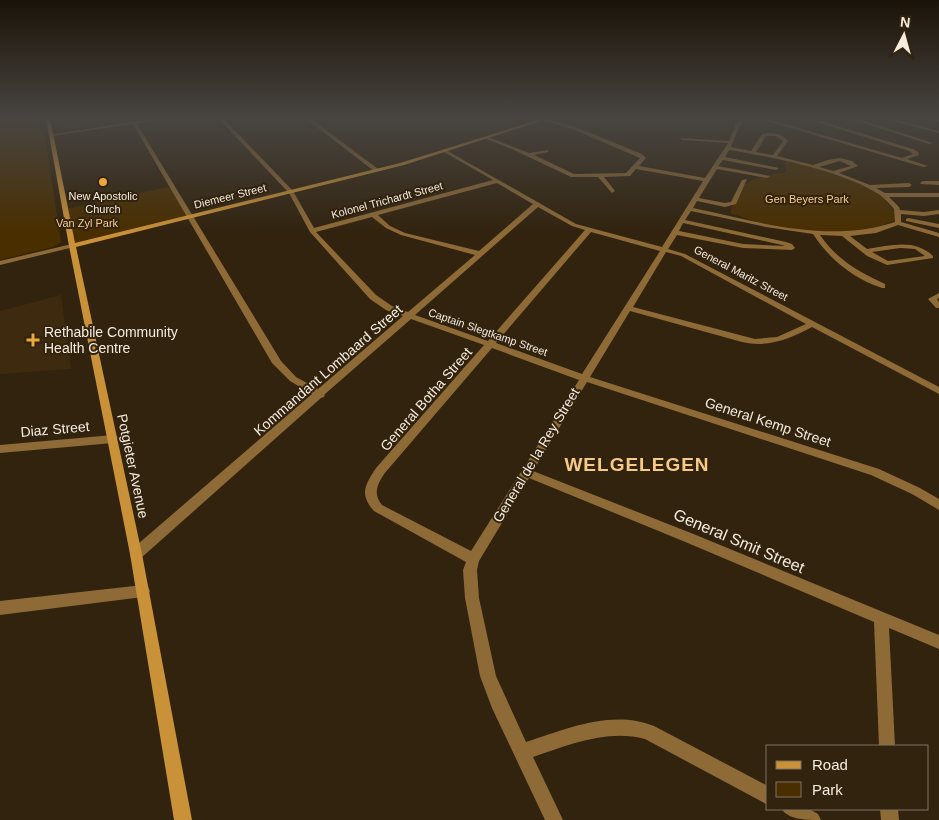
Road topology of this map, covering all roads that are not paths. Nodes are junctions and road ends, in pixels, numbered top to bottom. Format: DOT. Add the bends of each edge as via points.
graph roads {
  1 [pos="55,156"];
  2 [pos="154,156"];
  3 [pos="257,156"];
  4 [pos="358,156"];
  5 [pos="427,156"];
  6 [pos="455,156"];
  7 [pos="531,156"];
  8 [pos="642,156"];
  9 [pos="775,156"];
  10 [pos="893,156"];
  11 [pos="912,156"];
  12 [pos="722,158"];
  13 [pos="902,159"];
  14 [pos="716,166"];
  15 [pos="925,166"];
  16 [pos="635,167"];
  17 [pos="814,167"];
  18 [pos="776,168"];
  19 [pos="376,170"];
  20 [pos="833,173"];
  21 [pos="767,176"];
  22 [pos="601,177"];
  23 [pos="707,180"];
  24 [pos="745,180"];
  25 [pos="496,181"];
  26 [pos="923,183"];
  27 [pos="939,183"];
  28 [pos="909,185"];
  29 [pos="867,187"];
  30 [pos="612,191"];
  31 [pos="291,192"];
  32 [pos="885,195"];
  33 [pos="939,195"];
  34 [pos="695,199"];
  35 [pos="891,199"];
  36 [pos="939,200"];
  37 [pos="538,204"];
  38 [pos="689,209"];
  39 [pos="939,212"];
  40 [pos="373,214"];
  41 [pos="190,217"];
  42 [pos="899,218"];
  43 [pos="681,222"];
  44 [pos="939,226"];
  45 [pos="589,230"];
  46 [pos="312,231"];
  47 [pos="674,232"];
  48 [pos="816,232"];
  49 [pos="844,234"];
  50 [pos="939,235"];
  51 [pos="72,246"];
  52 [pos="663,250"];
  53 [pos="866,251"];
  54 [pos="481,254"];
  55 [pos="0,263"];
  56 [pos="882,286"];
  57 [pos="939,295"];
  58 [pos="939,306"];
  59 [pos="627,308"];
  60 [pos="410,317"];
  61 [pos="812,324"];
  62 [pos="492,345"];
  63 [pos="583,378"];
  64 [pos="939,391"];
  65 [pos="321,395"];
  66 [pos="113,440"];
  67 [pos="0,449"];
  68 [pos="525,472"];
  69 [pos="939,505"];
  70 [pos="136,554"];
  71 [pos="473,559"];
  72 [pos="143,592"];
  73 [pos="0,608"];
  74 [pos="881,618"];
  75 [pos="939,642"];
  76 [pos="887,745"];
  77 [pos="521,752"];
  78 [pos="766,795"];
  79 [pos="793,810"];
  80 [pos="183,820"];
  81 [pos="554,820"];
  82 [pos="812,820"];
  1 -- 51 [label="street, Potgieter Avenue"];
  2 -- 41 [label="street"];
  3 -- 31 [label="street, Captain Slegtkamp Street"];
  4 -- 19 [label="street"];
  5 -- 19 [label="street, Diemeer Street"];
  6 -- 25 [label="street, General Maritz Street"];
  7 -- 22 [label="street" via="570,176"];
  8 -- 16 [label="street"];
  9 -- 17 [label="street"];
  10 -- 13 [label="street"];
  11 -- 13 [label="street"];
  12 -- 14 [label="street, General de la Rey Street"];
  12 -- 18 [label="street"];
  13 -- 15 [label="street"];
  14 -- 21 [label="street"];
  14 -- 23 [label="street, General de la Rey Street"];
  16 -- 22 [label="street" via="626,176"];
  16 -- 23 [label="street"];
  17 -- 20 [label="street"];
  17 -- 20 [label="street" via="839,160 855,166"];
  19 -- 31 [label="street, Diemeer Street"];
  20 -- 29 [label="street"];
  22 -- 30 [label="street"];
  23 -- 34 [label="street, General de la Rey Street"];
  24 -- 34 [label="street" via="733,204"];
  25 -- 37 [label="street, General Maritz Street"];
  25 -- 40 [label="street, Kolonel Trichardt Street"];
  26 -- 27 [label="street"];
  28 -- 29 [label="street"];
  29 -- 32 [label="street"];
  31 -- 41 [label="street, Diemeer Street"];
  31 -- 46 [label="street, Captain Slegtkamp Street"];
  32 -- 33 [label="street"];
  32 -- 35 [label="street"];
  34 -- 38 [label="street, General de la Rey Street"];
  35 -- 36 [label="street"];
  35 -- 42 [label="street"];
  37 -- 45 [label="street, General Maritz Street" via="569,223"];
  37 -- 54 [label="street, Kommandant Lombaard Street"];
  38 -- 43 [label="street, General de la Rey Street"];
  38 -- 48 [label="street"];
  39 -- 42 [label="street"];
  40 -- 46 [label="street, Kolonel Trichardt Street"];
  40 -- 54 [label="street" via="403,234"];
  41 -- 51 [label="street, Diemeer Street"];
  41 -- 65 [label="street" via="277,363 293,379"];
  42 -- 44 [label="street"];
  42 -- 49 [label="street" via="877,231"];
  42 -- 50 [label="street"];
  43 -- 47 [label="street, General de la Rey Street"];
  43 -- 47 [label="street" via="792,247 743,246"];
  45 -- 52 [label="street, General Maritz Street"];
  45 -- 62 [label="street, General Botha Street"];
  46 -- 60 [label="street, Captain Slegtkamp Street" via="373,297 388,308"];
  47 -- 52 [label="street, General de la Rey Street"];
  48 -- 49 [label="street"];
  48 -- 56 [label="street" via="839,263"];
  49 -- 53 [label="street"];
  51 -- 55 [label="street, Diemeer Street"];
  51 -- 66 [label="street, Potgieter Avenue"];
  52 -- 59 [label="street, General de la Rey Street"];
  52 -- 61 [label="street, General Maritz Street" via="688,258"];
  53 -- 53 [label="street" via="906,245 931,257 888,264"];
  54 -- 60 [label="street, Kommandant Lombaard Street"];
  57 -- 58 [label="street" via="932,299"];
  59 -- 61 [label="street" via="762,342 782,339"];
  59 -- 63 [label="street, General de la Rey Street"];
  60 -- 62 [label="street, Captain Slegtkamp Street"];
  60 -- 65 [label="street, Kommandant Lombaard Street"];
  61 -- 64 [label="street, General Maritz Street"];
  62 -- 63 [label="street, Captain Slegtkamp Street"];
  62 -- 71 [label="street, General Botha Street" via="380,471 369,494 378,508"];
  63 -- 68 [label="street, General de la Rey Street"];
  63 -- 69 [label="street, General Kemp Street" via="867,469"];
  65 -- 70 [label="street, Kommandant Lombaard Street"];
  66 -- 67 [label="street, Diaz Street"];
  66 -- 70 [label="street, Potgieter Avenue"];
  68 -- 71 [label="street, General de la Rey Street"];
  68 -- 74 [label="street, General Smit Street"];
  70 -- 72 [label="street, Potgieter Avenue"];
  71 -- 77 [label="street, General de la Rey Street" via="470,570 472,598 483,656 498,702"];
  72 -- 73 [label="street"];
  72 -- 80 [label="street, Potgieter Avenue"];
  74 -- 75 [label="street, General Smit Street"];
  74 -- 76 [label="street"];
  77 -- 78 [label="street" via="605,728 630,726 648,732"];
  77 -- 81 [label="street, General de la Rey Street"];
  79 -- 82 [label="street"];
}
